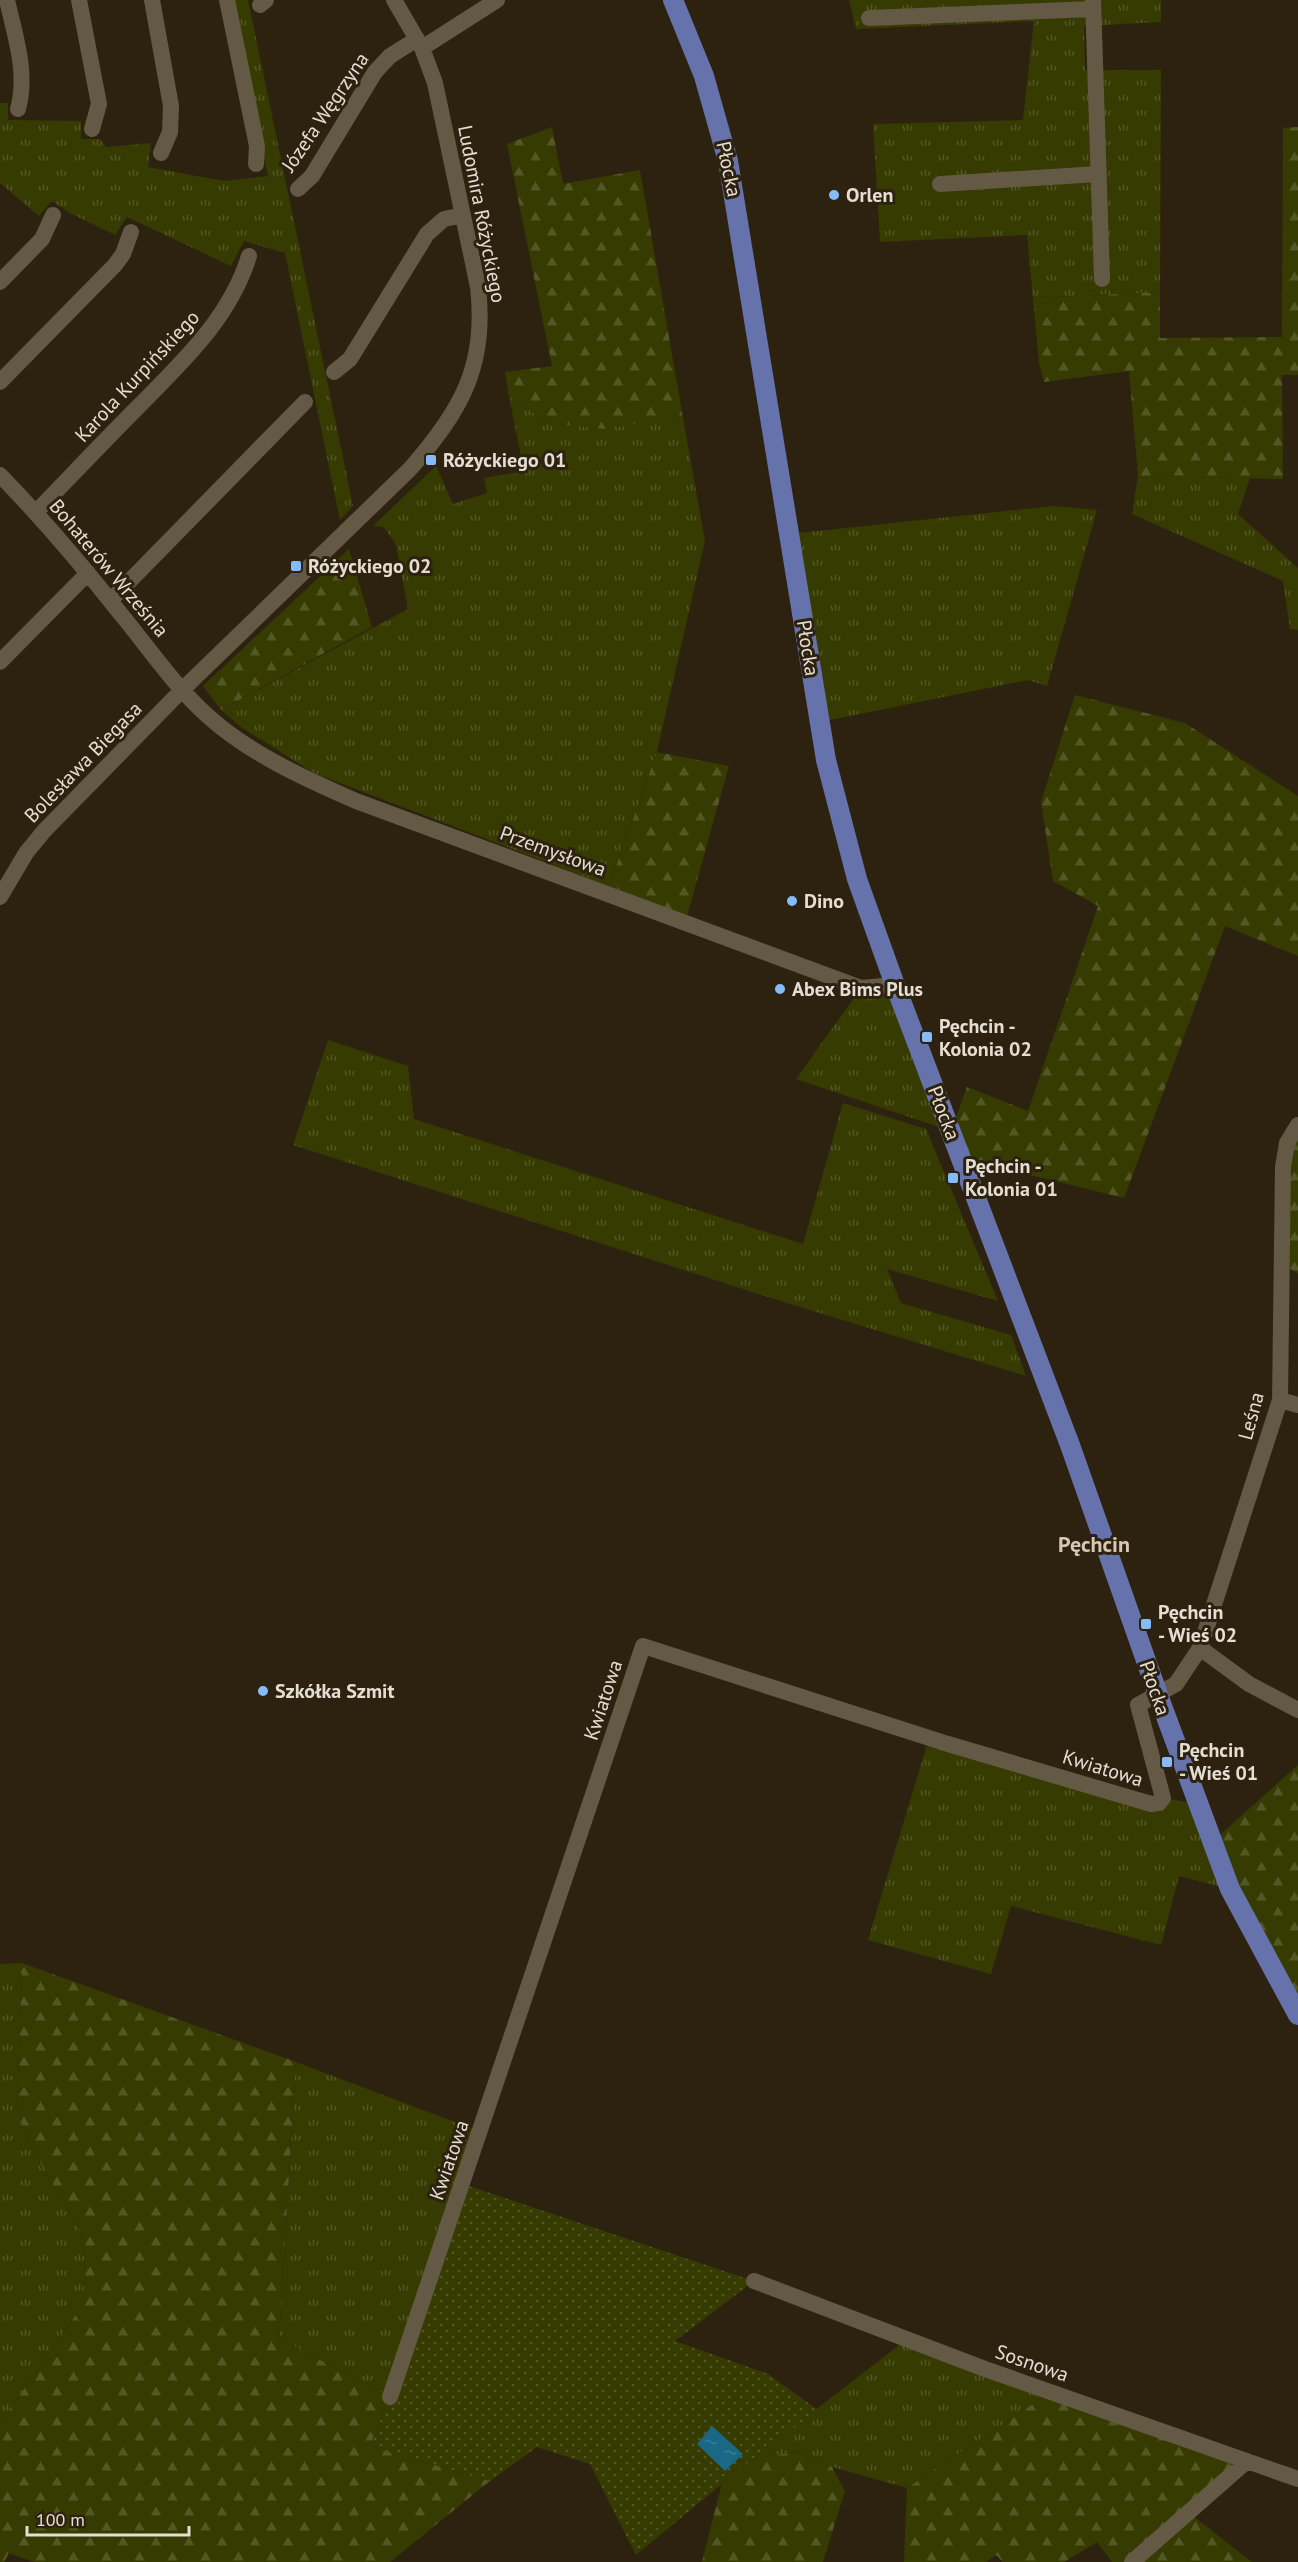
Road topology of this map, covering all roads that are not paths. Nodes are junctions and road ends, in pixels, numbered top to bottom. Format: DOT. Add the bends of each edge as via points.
graph roads {
  1 [pos="7,0"];
  2 [pos="79,0"];
  3 [pos="152,0"];
  4 [pos="227,0"];
  5 [pos="394,0"];
  6 [pos="497,0"];
  7 [pos="673,0"];
  8 [pos="1093,4"];
  9 [pos="869,18"];
  10 [pos="420,43"];
  11 [pos="18,109"];
  12 [pos="92,129"];
  13 [pos="161,153"];
  14 [pos="256,164"];
  15 [pos="1098,174"];
  16 [pos="940,184"];
  17 [pos="298,189"];
  18 [pos="463,214"];
  19 [pos="53,215"];
  20 [pos="131,231"];
  21 [pos="249,256"];
  22 [pos="1102,279"];
  23 [pos="0,282"];
  24 [pos="334,372"];
  25 [pos="0,382"];
  26 [pos="305,402"];
  27 [pos="0,475"];
  28 [pos="36,512"];
  29 [pos="88,573"];
  30 [pos="111,600"];
  31 [pos="0,662"];
  32 [pos="182,690"];
  33 [pos="209,718"];
  34 [pos="0,897"];
  35 [pos="895,985"];
  36 [pos="1298,1125"];
  37 [pos="1280,1400"];
  38 [pos="1298,1405"];
  39 [pos="1200,1648"];
  40 [pos="1157,1694"];
  41 [pos="1298,1710"];
  42 [pos="1298,2016"];
  43 [pos="754,2281"];
  44 [pos="390,2397"];
  45 [pos="1247,2461"];
  46 [pos="1298,2479"];
  47 [pos="1132,2562"];
  1 -- 11 [label="street" via="24,89"];
  2 -- 12 [label="street" via="99,104"];
  3 -- 13 [label="street" via="171,106 170,132"];
  4 -- 14 [label="street" via="257,146"];
  5 -- 10 [label="street, Ludomira Różyckiego"];
  6 -- 10 [label="street, Józefa Węgrzyna"];
  7 -- 35 [label="main road, Płocka" via="704,76 728,158 826,760 857,879"];
  8 -- 9 [label="street"];
  8 -- 15 [label="street"];
  10 -- 17 [label="street, Józefa Węgrzyna" via="390,56 375,72 312,176"];
  10 -- 18 [label="street, Ludomira Różyckiego" via="435,83"];
  15 -- 16 [label="street"];
  15 -- 22 [label="street"];
  18 -- 24 [label="street" via="444,219 427,234 350,359"];
  18 -- 32 [label="street, Ludomira Różyckiego" via="478,287 479,344 473,369 446,424 410,469"];
  19 -- 23 [label="street" via="42,239"];
  20 -- 25 [label="street" via="115,265"];
  21 -- 28 [label="street, Karola Kurpińskiego" via="242,280 198,346"];
  26 -- 30 [label="street"];
  27 -- 28 [label="street, Bohaterów Września"];
  28 -- 29 [label="street, Bohaterów Września"];
  29 -- 30 [label="street, Bohaterów Września"];
  29 -- 31 [label="street"];
  30 -- 32 [label="street, Bohaterów Września"];
  32 -- 33 [label="street, Bohaterów Września"];
  32 -- 34 [label="street, Bolesława Biegasa" via="44,831"];
  33 -- 35 [label="street, Przemysłowa" via="300,775 356,801 861,988"];
  35 -- 40 [label="main road, Płocka" via="1071,1445"];
  36 -- 37 [label="street, Leśna" via="1287,1143 1283,1167"];
  37 -- 38 [label="street"];
  37 -- 39 [label="street, Leśna"];
  39 -- 40 [label="street, Leśna" via="1176,1684"];
  39 -- 41 [label="street" via="1249,1684"];
  40 -- 42 [label="main road, Płocka" via="1230,1889"];
  40 -- 44 [label="street, Kwiatowa" via="1138,1706 1163,1798 1151,1804 643,1646"];
  43 -- 45 [label="street, Sosnowa" via="985,2369"];
  45 -- 46 [label="street, Sosnowa"];
  45 -- 47 [label="street"];
}
